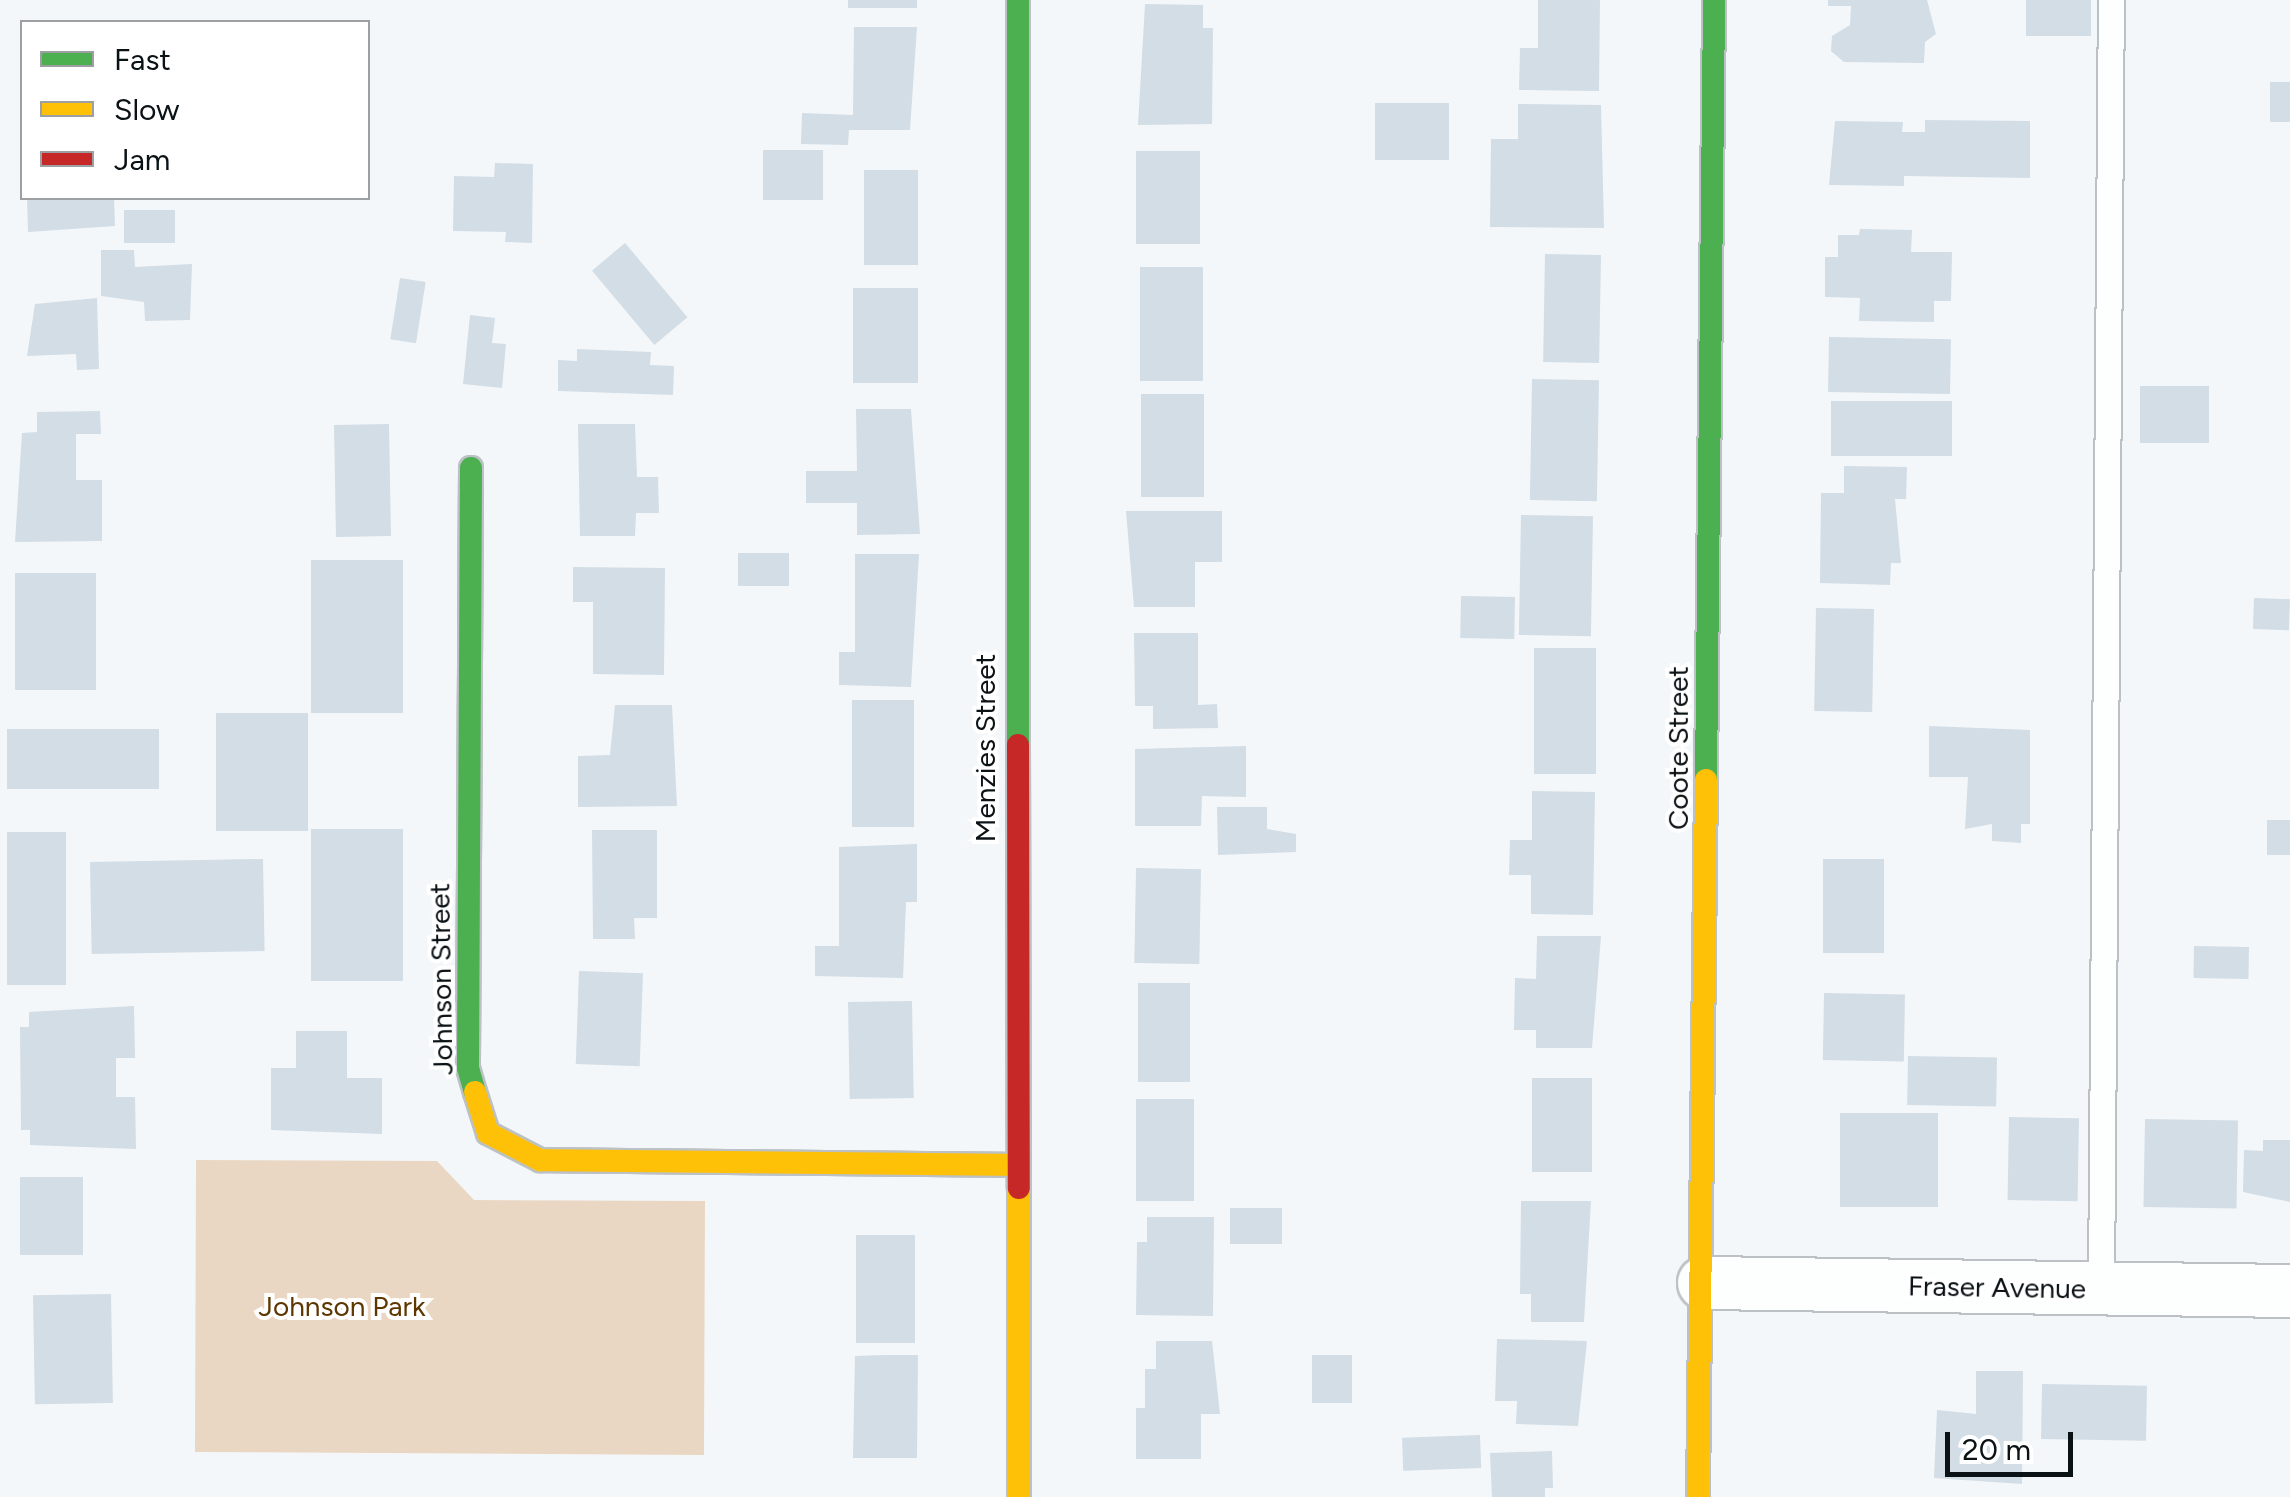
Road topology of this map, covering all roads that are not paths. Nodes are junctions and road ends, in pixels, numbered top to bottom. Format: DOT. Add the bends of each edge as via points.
graph roads {
  1 [pos="1018,0"];
  2 [pos="1714,0"];
  3 [pos="2111,0"];
  4 [pos="472,468"];
  5 [pos="1014,1164"];
  6 [pos="1704,1283"];
  7 [pos="2100,1288"];
  8 [pos="2290,1290"];
  9 [pos="1019,1497"];
  10 [pos="1698,1497"];
  1 -- 5 [label="street, Menzies Street"];
  2 -- 6 [label="street, Coote Street"];
  3 -- 7 [label="lane"];
  4 -- 5 [label="street, Johnson Street" via="468,1068 488,1132 540,1160"];
  5 -- 9 [label="street, Menzies Street"];
  6 -- 7 [label="street, Fraser Avenue"];
  6 -- 10 [label="street, Coote Street"];
  7 -- 8 [label="street, Fraser Avenue"];
}
